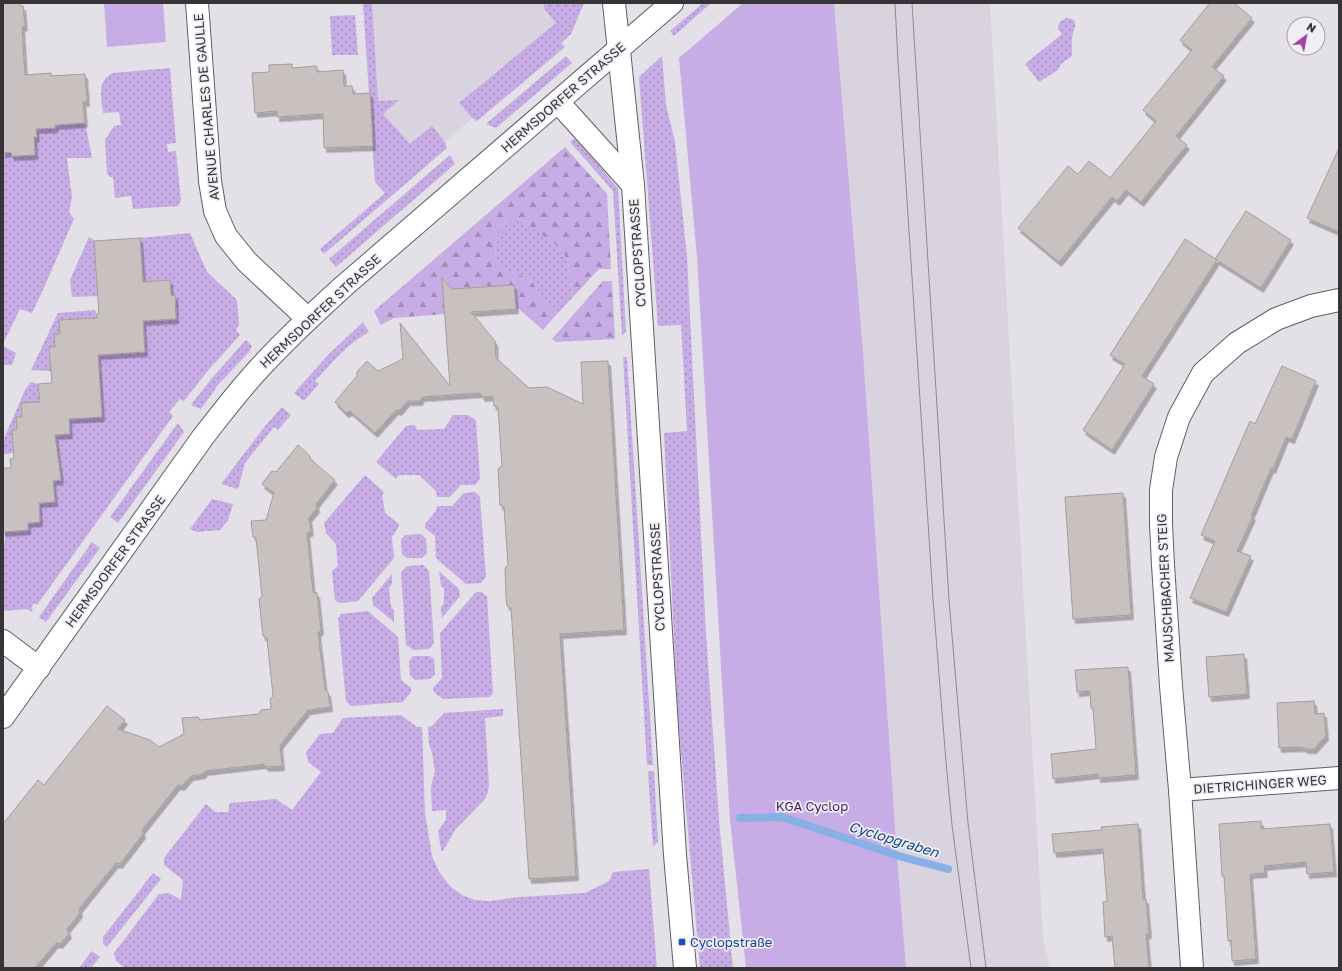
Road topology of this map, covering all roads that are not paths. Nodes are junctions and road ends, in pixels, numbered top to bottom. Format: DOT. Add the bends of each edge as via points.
graph roads {
  1 [pos="197,3"];
  2 [pos="614,3"];
  3 [pos="672,3"];
  4 [pos="619,48"];
  5 [pos="558,102"];
  6 [pos="633,185"];
  7 [pos="1339,300"];
  8 [pos="308,319"];
  9 [pos="3,641"];
  10 [pos="39,668"];
  11 [pos="3,718"];
  12 [pos="1339,778"];
  13 [pos="1180,790"];
  14 [pos="685,968"];
  15 [pos="1192,968"];
  1 -- 8 [label="street, AVENUE CHARLES DE GAULLE" via="210,181 215,211 226,236 246,262"];
  2 -- 4 [label="street, CYCLOPSTRASSE"];
  3 -- 4 [label="street, HERMSDORFER STRASSE"];
  4 -- 5 [label="street, HERMSDORFER STRASSE"];
  4 -- 6 [label="street, CYCLOPSTRASSE"];
  5 -- 6 [label="street, CYCLOPSTRASSE"];
  5 -- 8 [label="street, HERMSDORFER STRASSE"];
  6 -- 14 [label="street, CYCLOPSTRASSE" via="674,855"];
  7 -- 13 [label="street, MAUSCHBACHER STEIG" via="1310,306 1276,319 1237,343 1203,373 1179,417 1166,457 1161,524"];
  8 -- 10 [label="street, HERMSDORFER STRASSE" via="255,373 203,437"];
  9 -- 10 [label="street"];
  10 -- 11 [label="street, HERMSDORFER STRASSE"];
  12 -- 13 [label="street, DIETRICHINGER WEG"];
  13 -- 15 [label="street, MAUSCHBACHER STEIG"];
}
